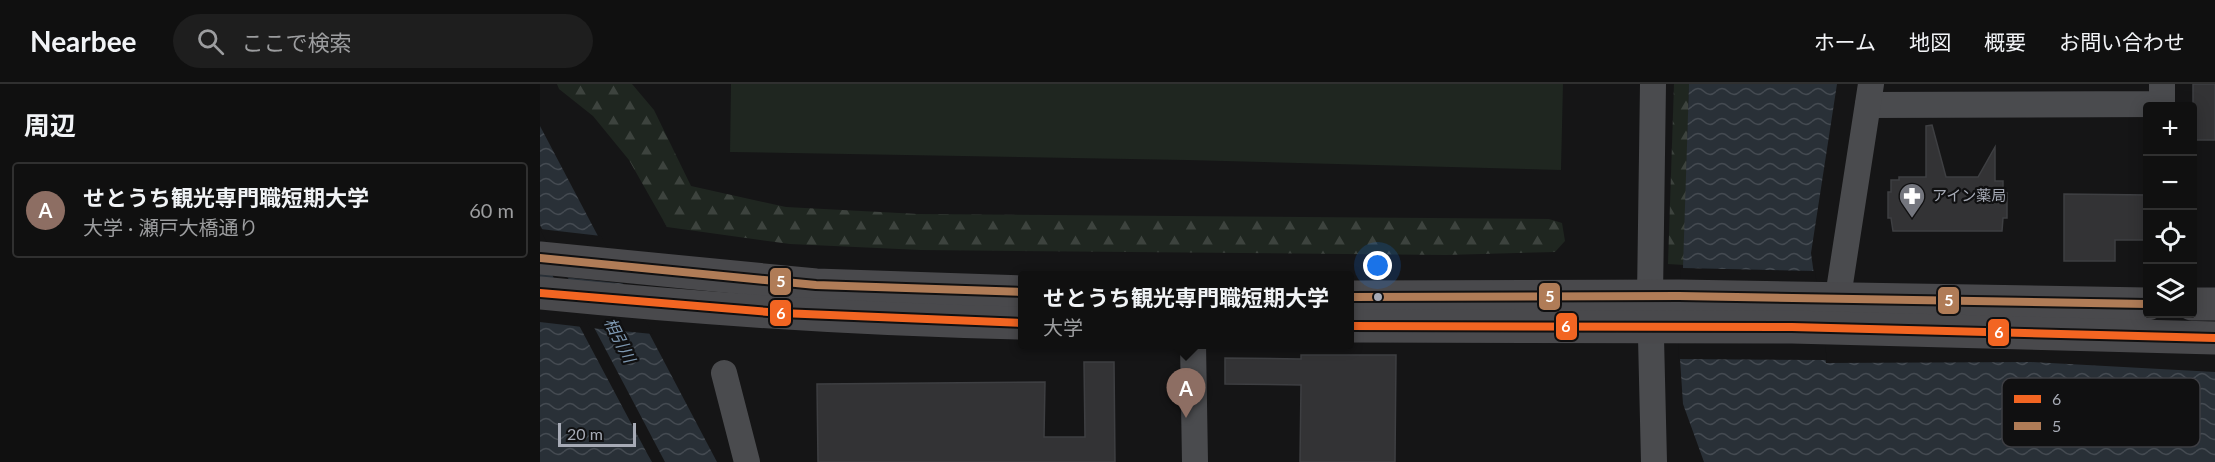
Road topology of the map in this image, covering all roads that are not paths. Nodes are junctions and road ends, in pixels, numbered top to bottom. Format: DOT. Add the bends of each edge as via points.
graph roads {
  1 [pos="1653,84"];
  2 [pos="2162,84"];
  3 [pos="1869,94"];
  4 [pos="540,258"];
  5 [pos="1018,292"];
  6 [pos="540,293"];
  7 [pos="1354,297"];
  8 [pos="2143,304"];
  9 [pos="2197,304"];
  10 [pos="2215,304"];
  11 [pos="1665,311"];
  12 [pos="1828,314"];
  13 [pos="1018,322"];
  14 [pos="1354,326"];
  15 [pos="2215,338"];
  16 [pos="1193,349"];
  17 [pos="724,373"];
  18 [pos="747,462"];
  19 [pos="1196,462"];
  20 [pos="1654,462"];
  1 -- 11 [label="street"];
  2 -- 3 [label="street" via="2162,104"];
  3 -- 12 [label="street"];
  4 -- 5 [label="street" via="828,286"];
  6 -- 13 [label="street" via="709,310"];
  7 -- 11 [label="street"];
  8 -- 12 [label="street"];
  9 -- 10 [label="street"];
  11 -- 12 [label="street"];
  11 -- 14 [label="street"];
  11 -- 20 [label="street"];
  12 -- 15 [label="street"];
  16 -- 19 [label="street"];
  17 -- 18 [label="street"];
}
